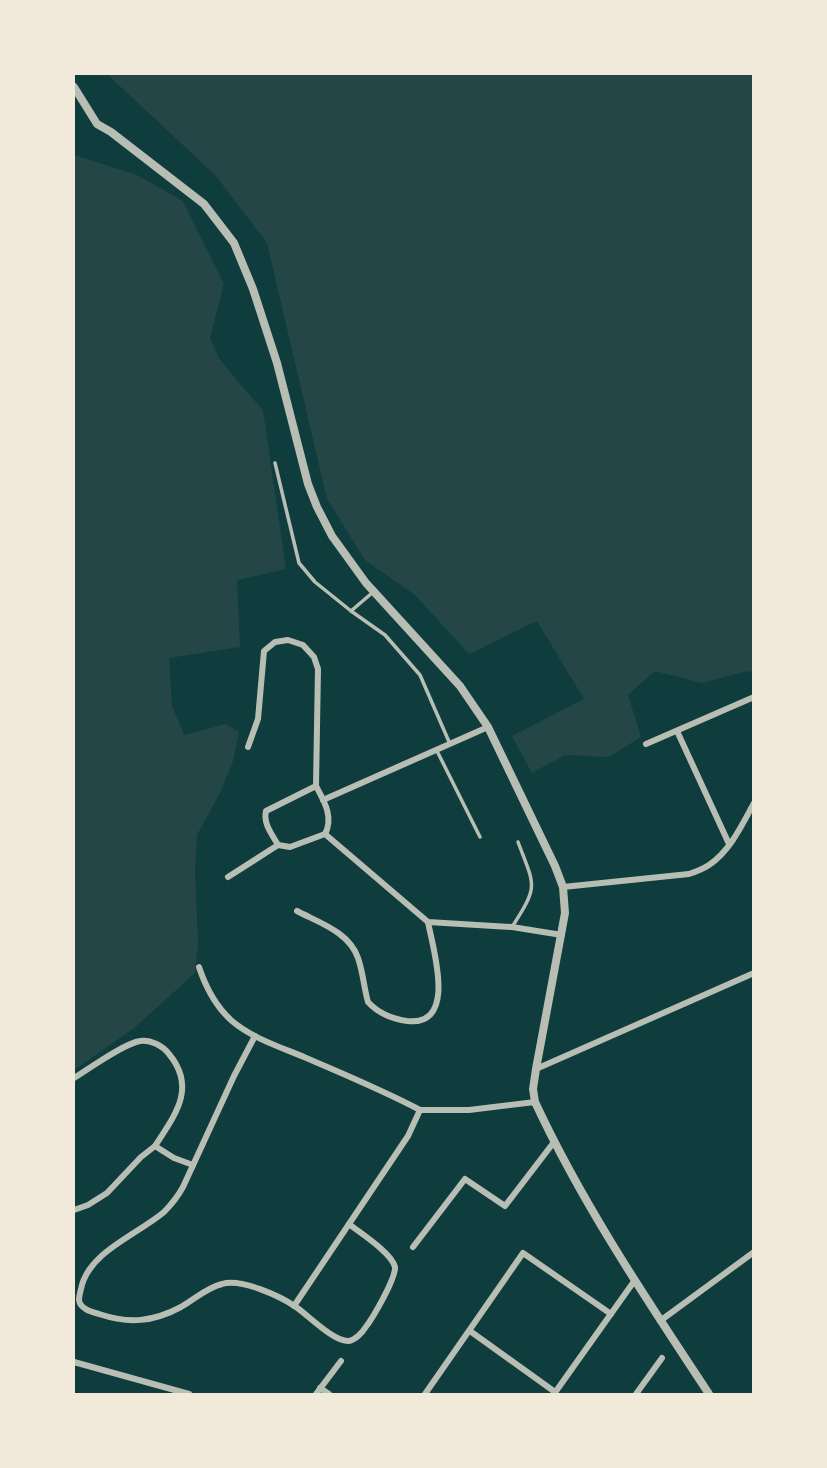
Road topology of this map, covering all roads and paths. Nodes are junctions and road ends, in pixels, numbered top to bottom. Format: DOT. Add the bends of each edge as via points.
graph roads {
  1 [pos="74,87"];
  2 [pos="275,463"];
  3 [pos="373,591"];
  4 [pos="351,611"];
  5 [pos="754,697"];
  6 [pos="488,727"];
  7 [pos="677,731"];
  8 [pos="450,744"];
  9 [pos="646,744"];
  10 [pos="248,747"];
  11 [pos="437,750"];
  12 [pos="316,786"];
  13 [pos="323,800"];
  14 [pos="754,803"];
  15 [pos="325,834"];
  16 [pos="480,837"];
  17 [pos="519,842"];
  18 [pos="278,845"];
  19 [pos="729,845"];
  20 [pos="228,877"];
  21 [pos="563,887"];
  22 [pos="297,911"];
  23 [pos="428,922"];
  24 [pos="512,927"];
  25 [pos="562,935"];
  26 [pos="199,967"];
  27 [pos="754,973"];
  28 [pos="255,1036"];
  29 [pos="536,1069"];
  30 [pos="74,1078"];
  31 [pos="535,1102"];
  32 [pos="420,1110"];
  33 [pos="554,1142"];
  34 [pos="155,1146"];
  35 [pos="193,1165"];
  36 [pos="74,1210"];
  37 [pos="349,1224"];
  38 [pos="413,1247"];
  39 [pos="754,1252"];
  40 [pos="635,1280"];
  41 [pos="294,1306"];
  42 [pos="611,1314"];
  43 [pos="660,1321"];
  44 [pos="470,1331"];
  45 [pos="662,1357"];
  46 [pos="341,1361"];
  47 [pos="74,1362"];
  48 [pos="318,1391"];
  49 [pos="555,1393"];
  50 [pos="189,1395"];
  51 [pos="329,1395"];
  52 [pos="425,1395"];
  53 [pos="636,1395"];
  54 [pos="709,1395"];
  1 -- 3 [label="street" via="97,124 204,204 234,243 276,363 308,484 332,536"];
  2 -- 4 [label="lane" via="299,563"];
  3 -- 4 [label="lane"];
  3 -- 6 [label="street" via="460,686"];
  4 -- 8 [label="lane" via="385,635 421,675"];
  5 -- 7 [label="street"];
  6 -- 8 [label="street"];
  6 -- 21 [label="street"];
  7 -- 9 [label="street"];
  7 -- 19 [label="street"];
  8 -- 11 [label="street"];
  10 -- 12 [label="street" via="258,719 264,651 275,642 303,645 318,669"];
  11 -- 13 [label="street"];
  11 -- 16 [label="lane"];
  12 -- 13 [label="street"];
  12 -- 18 [label="street" via="267,811 266,824"];
  13 -- 15 [label="street" via="330,824"];
  14 -- 19 [label="street"];
  15 -- 18 [label="street" via="290,847"];
  15 -- 23 [label="street"];
  17 -- 24 [label="lane" via="533,889"];
  18 -- 20 [label="street"];
  19 -- 21 [label="street" via="708,866 689,874"];
  21 -- 25 [label="street"];
  22 -- 23 [label="street" via="347,939 358,957 372,1007 395,1020 415,1022 435,1011 440,991"];
  23 -- 24 [label="street"];
  24 -- 25 [label="street"];
  25 -- 29 [label="street"];
  26 -- 28 [label="street" via="218,1007"];
  27 -- 29 [label="street"];
  28 -- 32 [label="street"];
  28 -- 35 [label="street"];
  29 -- 31 [label="street"];
  30 -- 34 [label="street" via="141,1041 167,1051 180,1071 181,1102"];
  31 -- 32 [label="street"];
  31 -- 33 [label="street"];
  32 -- 37 [label="street" via="408,1136"];
  33 -- 38 [label="street" via="505,1206 465,1179"];
  33 -- 40 [label="street"];
  34 -- 35 [label="street"];
  34 -- 36 [label="street" via="107,1193"];
  35 -- 41 [label="street" via="175,1201 96,1260 82,1285 80,1304 128,1321 153,1319 225,1282 246,1284"];
  37 -- 41 [label="street"];
  37 -- 41 [label="street" via="389,1256 395,1267 393,1280 364,1330 345,1341"];
  39 -- 43 [label="street"];
  40 -- 42 [label="street"];
  40 -- 43 [label="street"];
  42 -- 44 [label="street" via="523,1253"];
  42 -- 49 [label="street"];
  43 -- 54 [label="street"];
  44 -- 49 [label="street"];
  44 -- 52 [label="street"];
  45 -- 53 [label="street"];
  46 -- 48 [label="street"];
  47 -- 50 [label="street"];
  48 -- 51 [label="street"];
}
